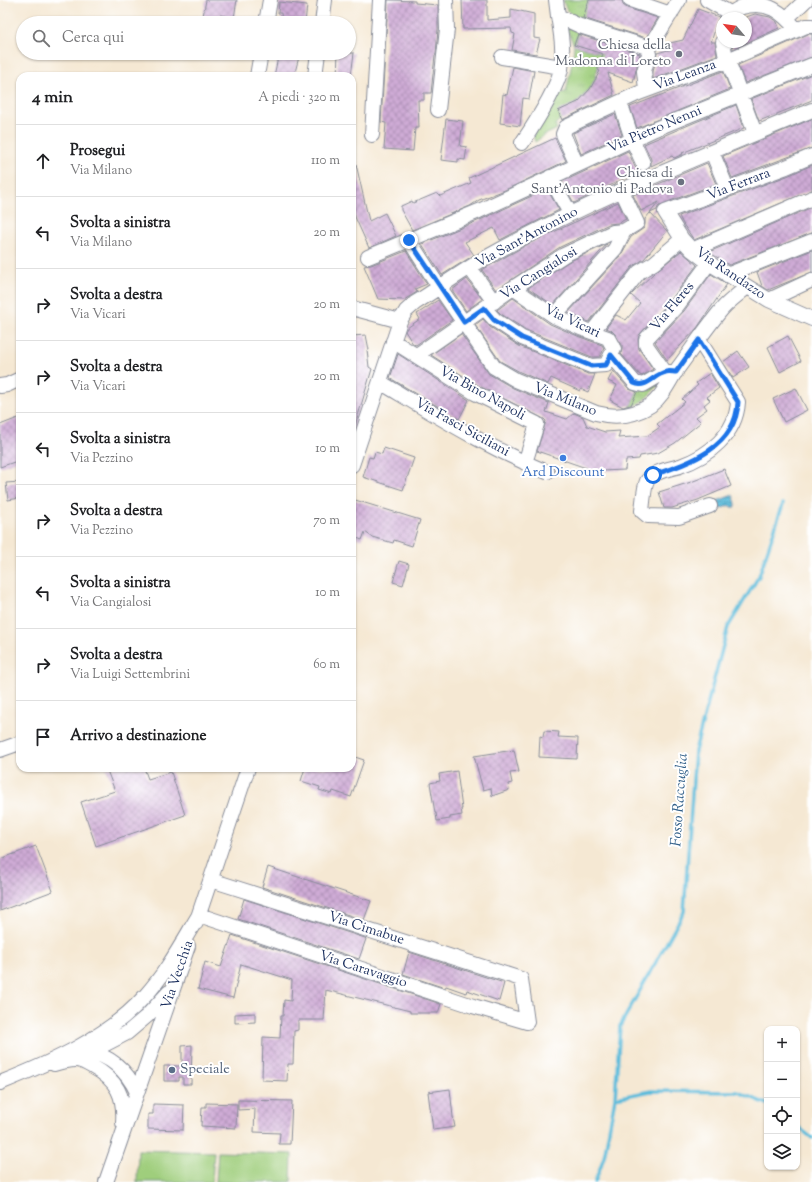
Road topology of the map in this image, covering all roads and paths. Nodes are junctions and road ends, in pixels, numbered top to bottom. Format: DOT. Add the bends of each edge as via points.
graph roads {
  1 [pos="270,0"];
  2 [pos="325,0"];
  3 [pos="380,0"];
  4 [pos="445,0"];
  5 [pos="556,0"];
  6 [pos="630,0"];
  7 [pos="679,0"];
  8 [pos="707,0"];
  9 [pos="806,0"];
  10 [pos="764,3"];
  11 [pos="732,10"];
  12 [pos="671,14"];
  13 [pos="267,16"];
  14 [pos="323,16"];
  15 [pos="558,16"];
  16 [pos="787,18"];
  17 [pos="812,26"];
  18 [pos="797,30"];
  19 [pos="724,48"];
  20 [pos="651,49"];
  21 [pos="502,57"];
  22 [pos="260,60"];
  23 [pos="317,60"];
  24 [pos="728,60"];
  25 [pos="812,65"];
  26 [pos="561,67"];
  27 [pos="258,72"];
  28 [pos="316,72"];
  29 [pos="646,90"];
  30 [pos="740,94"];
  31 [pos="438,110"];
  32 [pos="812,110"];
  33 [pos="623,111"];
  34 [pos="755,133"];
  35 [pos="372,135"];
  36 [pos="632,139"];
  37 [pos="522,143"];
  38 [pos="712,152"];
  39 [pos="812,156"];
  40 [pos="643,163"];
  41 [pos="577,165"];
  42 [pos="550,177"];
  43 [pos="726,190"];
  44 [pos="622,191"];
  45 [pos="812,198"];
  46 [pos="665,212"];
  47 [pos="570,214"];
  48 [pos="624,231"];
  49 [pos="682,239"];
  50 [pos="409,240"];
  51 [pos="812,241"];
  52 [pos="692,250"];
  53 [pos="368,257"];
  54 [pos="708,263"];
  55 [pos="470,268"];
  56 [pos="727,275"];
  57 [pos="812,280"];
  58 [pos="440,287"];
  59 [pos="747,287"];
  60 [pos="513,288"];
  61 [pos="768,300"];
  62 [pos="489,305"];
  63 [pos="356,309"];
  64 [pos="554,316"];
  65 [pos="811,318"];
  66 [pos="400,321"];
  67 [pos="464,322"];
  68 [pos="592,332"];
  69 [pos="699,340"];
  70 [pos="393,341"];
  71 [pos="416,355"];
  72 [pos="611,355"];
  73 [pos="670,372"];
  74 [pos="16,380"];
  75 [pos="380,382"];
  76 [pos="0,386"];
  77 [pos="356,453"];
  78 [pos="525,463"];
  79 [pos="546,472"];
  80 [pos="710,506"];
  81 [pos="16,744"];
  82 [pos="0,750"];
  83 [pos="247,772"];
  84 [pos="211,880"];
  85 [pos="199,915"];
  86 [pos="173,989"];
  87 [pos="527,1022"];
  88 [pos="93,1052"];
  89 [pos="75,1054"];
  90 [pos="0,1083"];
  91 [pos="137,1092"];
  92 [pos="123,1134"];
  93 [pos="106,1182"];
  1 -- 13 [label="street"];
  2 -- 14 [label="street"];
  3 -- 35 [label="street"];
  4 -- 31 [label="street" via="447,29"];
  5 -- 15 [label="street"];
  6 -- 12 [label="street"];
  7 -- 12 [label="street"];
  8 -- 11 [label="street"];
  9 -- 16 [label="street"];
  10 -- 11 [label="street" via="749,3"];
  10 -- 16 [label="street"];
  12 -- 20 [label="street"];
  15 -- 20 [label="street" via="580,26"];
  15 -- 26 [label="street" via="563,45"];
  16 -- 18 [label="street"];
  17 -- 18 [label="street, Via Leanza"];
  18 -- 24 [label="street, Via Leanza"];
  19 -- 24 [label="street"];
  20 -- 29 [label="street" via="644,71"];
  21 -- 26 [label="street"];
  22 -- 27 [label="street"];
  23 -- 28 [label="street"];
  24 -- 29 [label="street, Via Leanza"];
  24 -- 30 [label="street"];
  25 -- 30 [label="street, Via Pietro Nenni"];
  26 -- 37 [label="street" via="559,77"];
  29 -- 41 [label="street, Via Leanza" via="566,127 563,134"];
  30 -- 34 [label="street"];
  30 -- 36 [label="street, Via Pietro Nenni"];
  32 -- 34 [label="street, Via Sant'Antonino"];
  33 -- 36 [label="street"];
  34 -- 38 [label="street, Via Sant'Antonino"];
  36 -- 40 [label="street"];
  36 -- 41 [label="street, Via Pietro Nenni"];
  38 -- 43 [label="street"];
  38 -- 44 [label="street, Via Sant'Antonino"];
  39 -- 43 [label="street, Via Ferrara"];
  41 -- 42 [label="street, Via Pietro Nenni"];
  42 -- 47 [label="street"];
  42 -- 50 [label="street, Via Pietro Nenni" via="479,211"];
  43 -- 46 [label="street, Via Ferrara"];
  44 -- 47 [label="street, Via Sant'Antonino"];
  44 -- 48 [label="street" via="637,223"];
  45 -- 52 [label="street"];
  46 -- 49 [label="street, Via Randazzo"];
  47 -- 55 [label="street, Via Sant'Antonino"];
  48 -- 60 [label="street, Via Cangialosi" via="613,232 564,255"];
  48 -- 64 [label="street" via="615,249"];
  49 -- 52 [label="street, Via Randazzo"];
  49 -- 68 [label="street" via="640,272"];
  50 -- 53 [label="street, Via Pietro Nenni"];
  50 -- 58 [label="street, Via Milano"];
  51 -- 56 [label="street"];
  52 -- 54 [label="street, Via Randazzo"];
  54 -- 56 [label="street, Via Randazzo"];
  54 -- 73 [label="street, Via Fleres" via="677,306 646,339 646,345"];
  55 -- 58 [label="street, Via Sant'Antonino"];
  55 -- 62 [label="street"];
  56 -- 59 [label="street, Via Randazzo"];
  57 -- 61 [label="street"];
  58 -- 66 [label="street, Via Sant'Antonino" via="415,303"];
  58 -- 67 [label="street, Via Milano"];
  59 -- 61 [label="street, Via Randazzo"];
  59 -- 69 [label="street, Via Milano" via="722,309"];
  60 -- 62 [label="street, Via Cangialosi"];
  60 -- 64 [label="street, Via Vicari"];
  61 -- 65 [label="street, Via Randazzo"];
  62 -- 67 [label="street, Via Cangialosi"];
  62 -- 72 [label="street" via="494,320 522,338 591,366 606,365"];
  63 -- 66 [label="street"];
  64 -- 68 [label="street, Via Vicari"];
  66 -- 70 [label="street, Via Sant'Antonino"];
  67 -- 71 [label="street, Via Cangialosi"];
  67 -- 73 [label="street, Via Milano" via="494,367 516,380 596,413 616,416 635,413 650,405 663,393"];
  68 -- 72 [label="street, Via Vicari" via="608,338 614,349"];
  69 -- 73 [label="street, Via Milano"];
  69 -- 80 [label="street" via="738,402 737,413 733,424 717,445 682,465 653,475 647,481 642,511 648,516 679,517"];
  70 -- 71 [label="street, Via Bino Napoli"];
  70 -- 75 [label="street, Via Sant'Antonino"];
  71 -- 78 [label="street, Via Bino Napoli" via="475,393 537,424"];
  72 -- 73 [label="street, Via Vicari" via="638,385 646,384"];
  74 -- 76 [label="street"];
  75 -- 77 [label="street"];
  75 -- 78 [label="street, Via Fasci Siciliani"];
  78 -- 79 [label="street, Via Fasci Siciliani"];
  81 -- 82 [label="street"];
  83 -- 84 [label="street, Via Vecchia"];
  84 -- 85 [label="street, Via Vecchia"];
  84 -- 87 [label="street, Via Cimabue" via="521,979"];
  85 -- 86 [label="street, Via Vecchia"];
  85 -- 87 [label="street, Via Caravaggio"];
  85 -- 89 [label="street" via="170,965 145,996 120,1020"];
  86 -- 88 [label="street" via="127,1033"];
  86 -- 91 [label="street, Via Vecchia"];
  88 -- 89 [label="street"];
  88 -- 91 [label="street" via="104,1056 124,1071"];
  89 -- 90 [label="street"];
  89 -- 92 [label="street" via="112,1080 119,1090 124,1114"];
  91 -- 92 [label="street, Via Vecchia"];
  92 -- 93 [label="street, Via Vecchia"];
}
